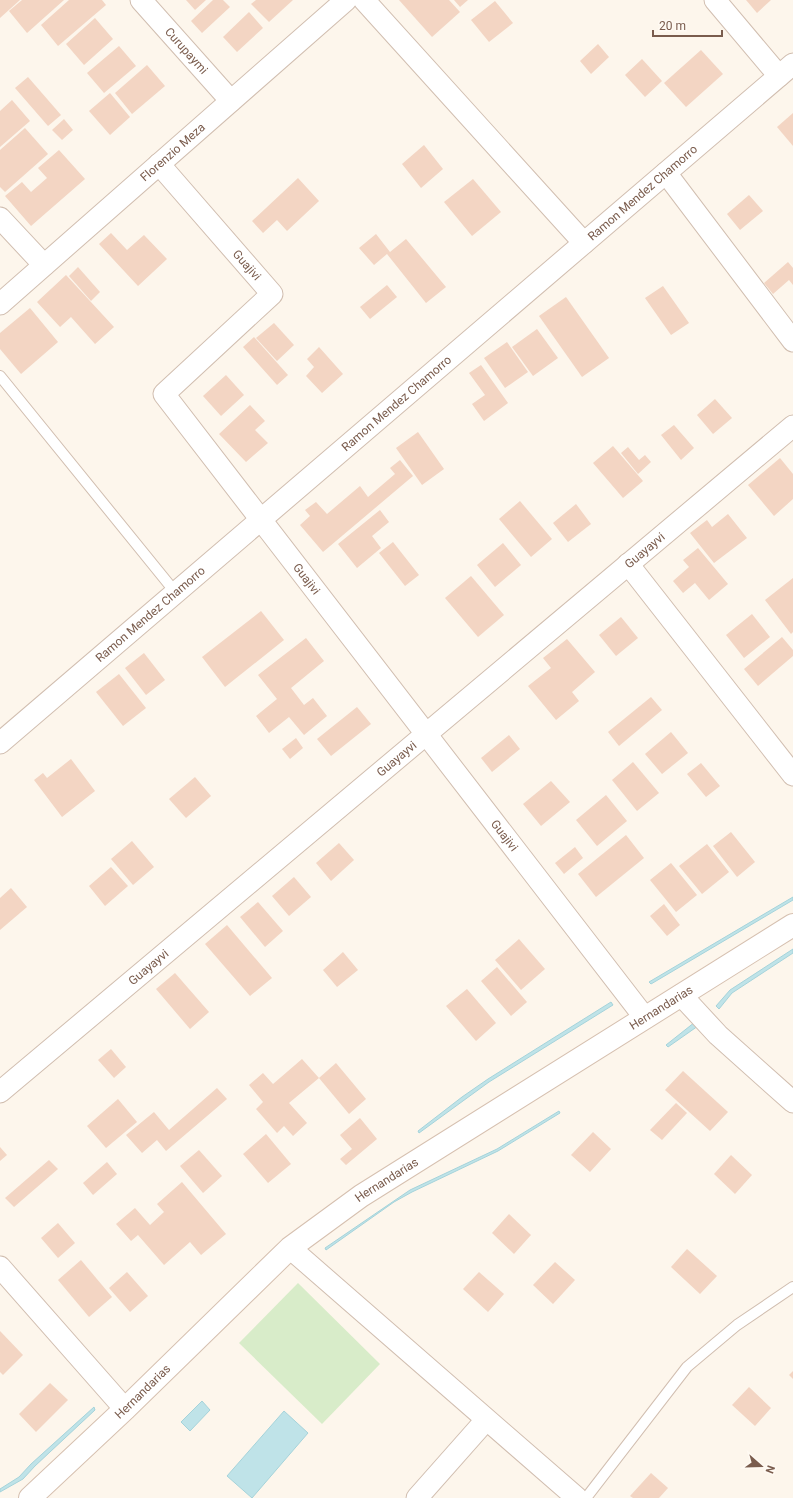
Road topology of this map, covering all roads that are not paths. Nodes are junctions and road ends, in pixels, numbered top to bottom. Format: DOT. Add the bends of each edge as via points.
graph roads {
  1 [pos="141,0"];
  2 [pos="346,0"];
  3 [pos="364,0"];
  4 [pos="715,0"];
  5 [pos="786,70"];
  6 [pos="231,101"];
  7 [pos="159,164"];
  8 [pos="666,173"];
  9 [pos="0,218"];
  10 [pos="584,243"];
  11 [pos="44,265"];
  12 [pos="0,304"];
  13 [pos="793,342"];
  14 [pos="0,376"];
  15 [pos="793,426"];
  16 [pos="261,520"];
  17 [pos="628,564"];
  18 [pos="176,593"];
  19 [pos="426,734"];
  20 [pos="0,744"];
  21 [pos="793,775"];
  22 [pos="793,925"];
  23 [pos="681,995"];
  24 [pos="645,1018"];
  25 [pos="0,1092"];
  26 [pos="793,1102"];
  27 [pos="290,1248"];
  28 [pos="0,1267"];
  29 [pos="793,1287"];
  30 [pos="125,1409"];
  31 [pos="486,1420"];
  32 [pos="30,1498"];
  33 [pos="417,1498"];
  34 [pos="577,1498"];
  35 [pos="586,1498"];
  1 -- 6 [label="street, Curupaymi"];
  2 -- 6 [label="street, Florenzio Meza"];
  3 -- 10 [label="street"];
  4 -- 5 [label="street"];
  5 -- 8 [label="street, Ramon Mendez Chamorro"];
  6 -- 7 [label="street, Florenzio Meza"];
  7 -- 11 [label="street, Florenzio Meza"];
  7 -- 16 [label="street, Guajivi" via="272,294 164,394"];
  8 -- 10 [label="street, Ramon Mendez Chamorro"];
  8 -- 13 [label="street"];
  9 -- 11 [label="street"];
  10 -- 16 [label="street, Ramon Mendez Chamorro"];
  11 -- 12 [label="street, Florenzio Meza"];
  14 -- 18 [label="lane"];
  15 -- 17 [label="street, Guayayvi"];
  16 -- 18 [label="street, Ramon Mendez Chamorro"];
  16 -- 19 [label="street, Guajivi"];
  17 -- 19 [label="street, Guayayvi"];
  17 -- 21 [label="street"];
  18 -- 20 [label="street, Ramon Mendez Chamorro"];
  19 -- 24 [label="street, Guajivi"];
  19 -- 25 [label="street, Guayayvi"];
  22 -- 23 [label="street, Hernandarias"];
  23 -- 24 [label="street, Hernandarias"];
  23 -- 26 [label="street" via="718,1035"];
  24 -- 27 [label="street, Hernandarias" via="361,1196"];
  27 -- 30 [label="street, Hernandarias"];
  27 -- 31 [label="street"];
  28 -- 30 [label="street"];
  29 -- 35 [label="lane" via="737,1325 686,1367"];
  30 -- 32 [label="street, Hernandarias"];
  31 -- 33 [label="street"];
  31 -- 34 [label="street"];
}
